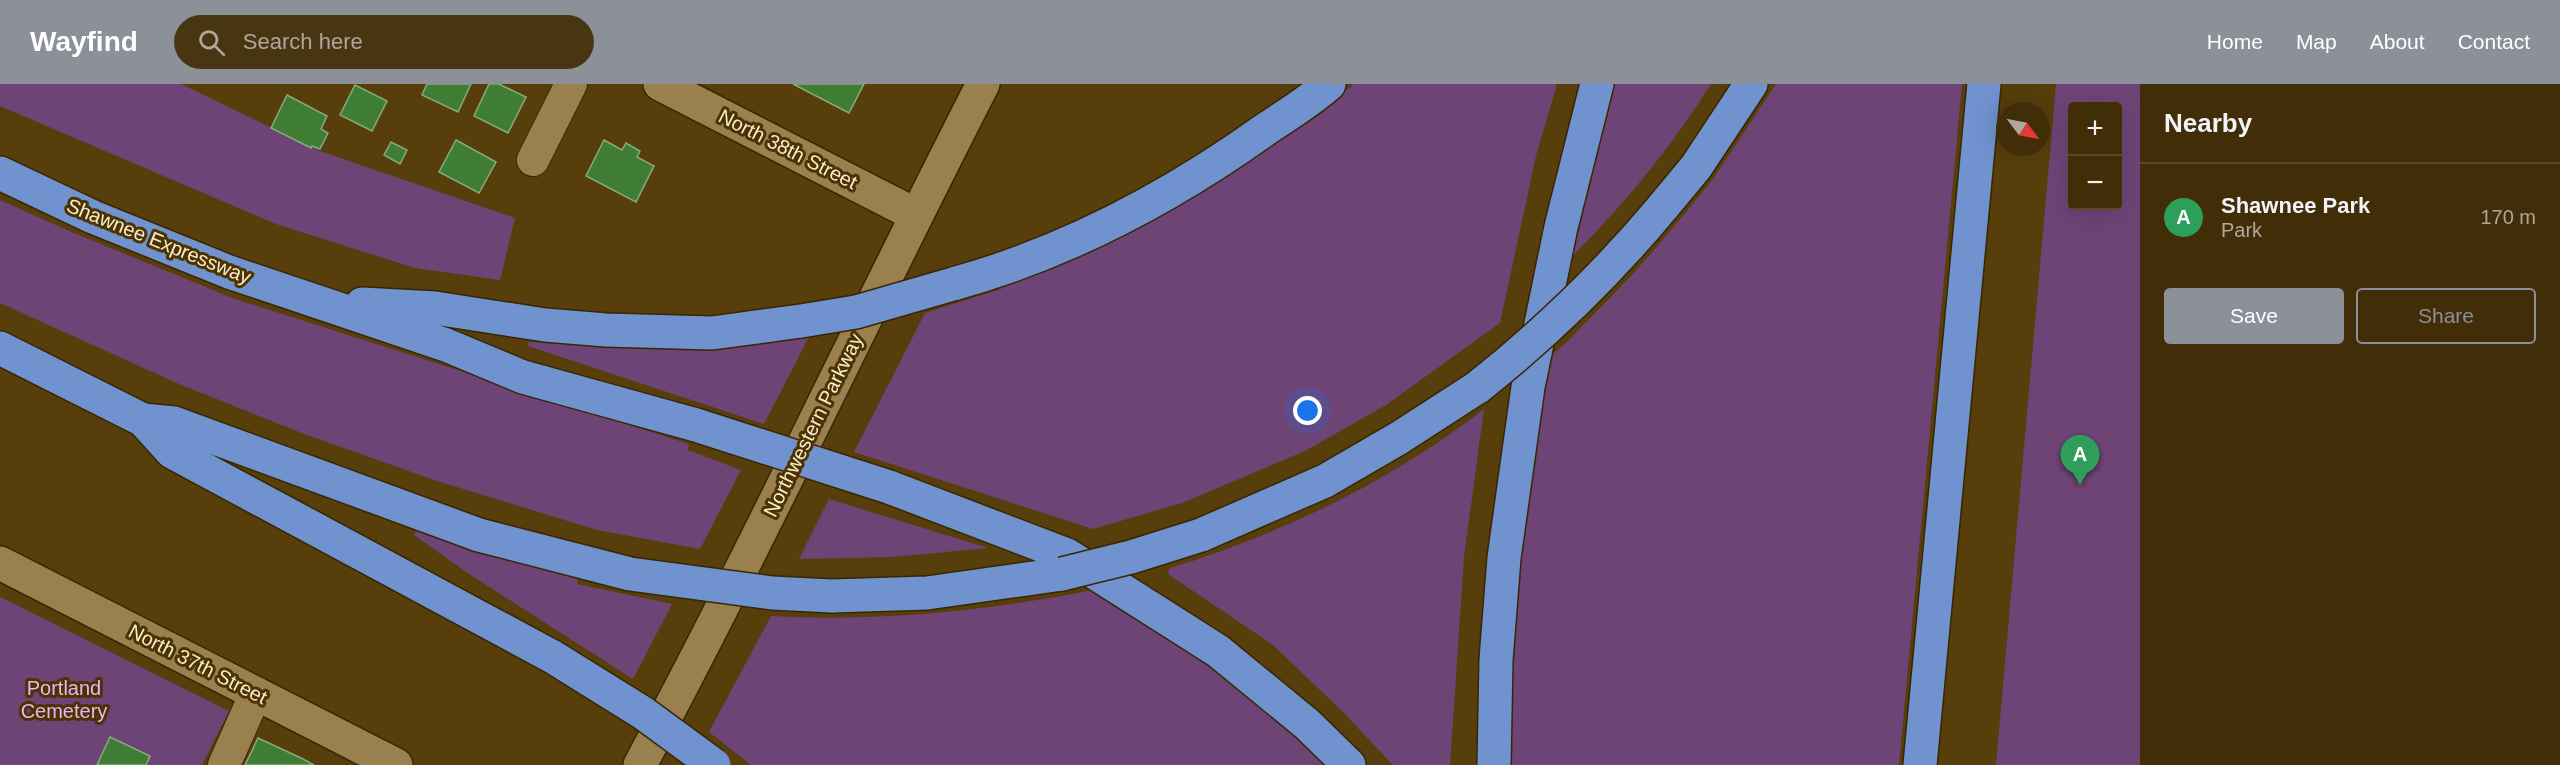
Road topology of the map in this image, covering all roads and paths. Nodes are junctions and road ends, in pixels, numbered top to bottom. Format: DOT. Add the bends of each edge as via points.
graph roads {
  1 [pos="571,84"];
  2 [pos="660,84"];
  3 [pos="983,84"];
  4 [pos="1329,84"];
  5 [pos="1579,84"];
  6 [pos="1597,84"];
  7 [pos="1751,84"];
  8 [pos="1984,84"];
  9 [pos="533,160"];
  10 [pos="0,173"];
  11 [pos="916,215"];
  12 [pos="321,302"];
  13 [pos="0,348"];
  14 [pos="143,420"];
  15 [pos="0,563"];
  16 [pos="255,693"];
  17 [pos="224,765"];
  18 [pos="396,765"];
  19 [pos="640,765"];
  20 [pos="714,765"];
  21 [pos="1348,765"];
  22 [pos="1476,765"];
  23 [pos="1494,765"];
  24 [pos="1920,765"];
  1 -- 9 [label="street"];
  2 -- 11 [label="street, North 38th Street"];
  3 -- 11 [label="street, Northwestern Parkway"];
  4 -- 12 [label="highway, bridge" via="1209,170 1104,226 996,272 855,312 712,333 606,330 435,308"];
  5 -- 22 [label="highway" via="1534,252 1510,406 1486,580"];
  6 -- 23 [label="highway" via="1561,227 1528,387 1504,558 1496,660"];
  7 -- 14 [label="highway, bridge" via="1702,158 1622,256 1530,345 1478,387 1325,481 1201,535 1062,574 927,593 832,596 762,592 630,574 478,535 174,423"];
  8 -- 24 [label="highway"];
  10 -- 12 [label="highway, Shawnee Expressway" via="93,217 229,272"];
  11 -- 19 [label="street, Northwestern Parkway" via="755,543"];
  12 -- 21 [label="highway, bridge" via="446,345 523,377 696,425 889,487 1067,555 1218,651 1307,724"];
  13 -- 14 [label="highway"];
  14 -- 20 [label="highway, bridge" via="172,452 553,657 628,703"];
  15 -- 16 [label="street, North 37th Street"];
  16 -- 17 [label="street"];
  16 -- 18 [label="street, North 37th Street"];
}
